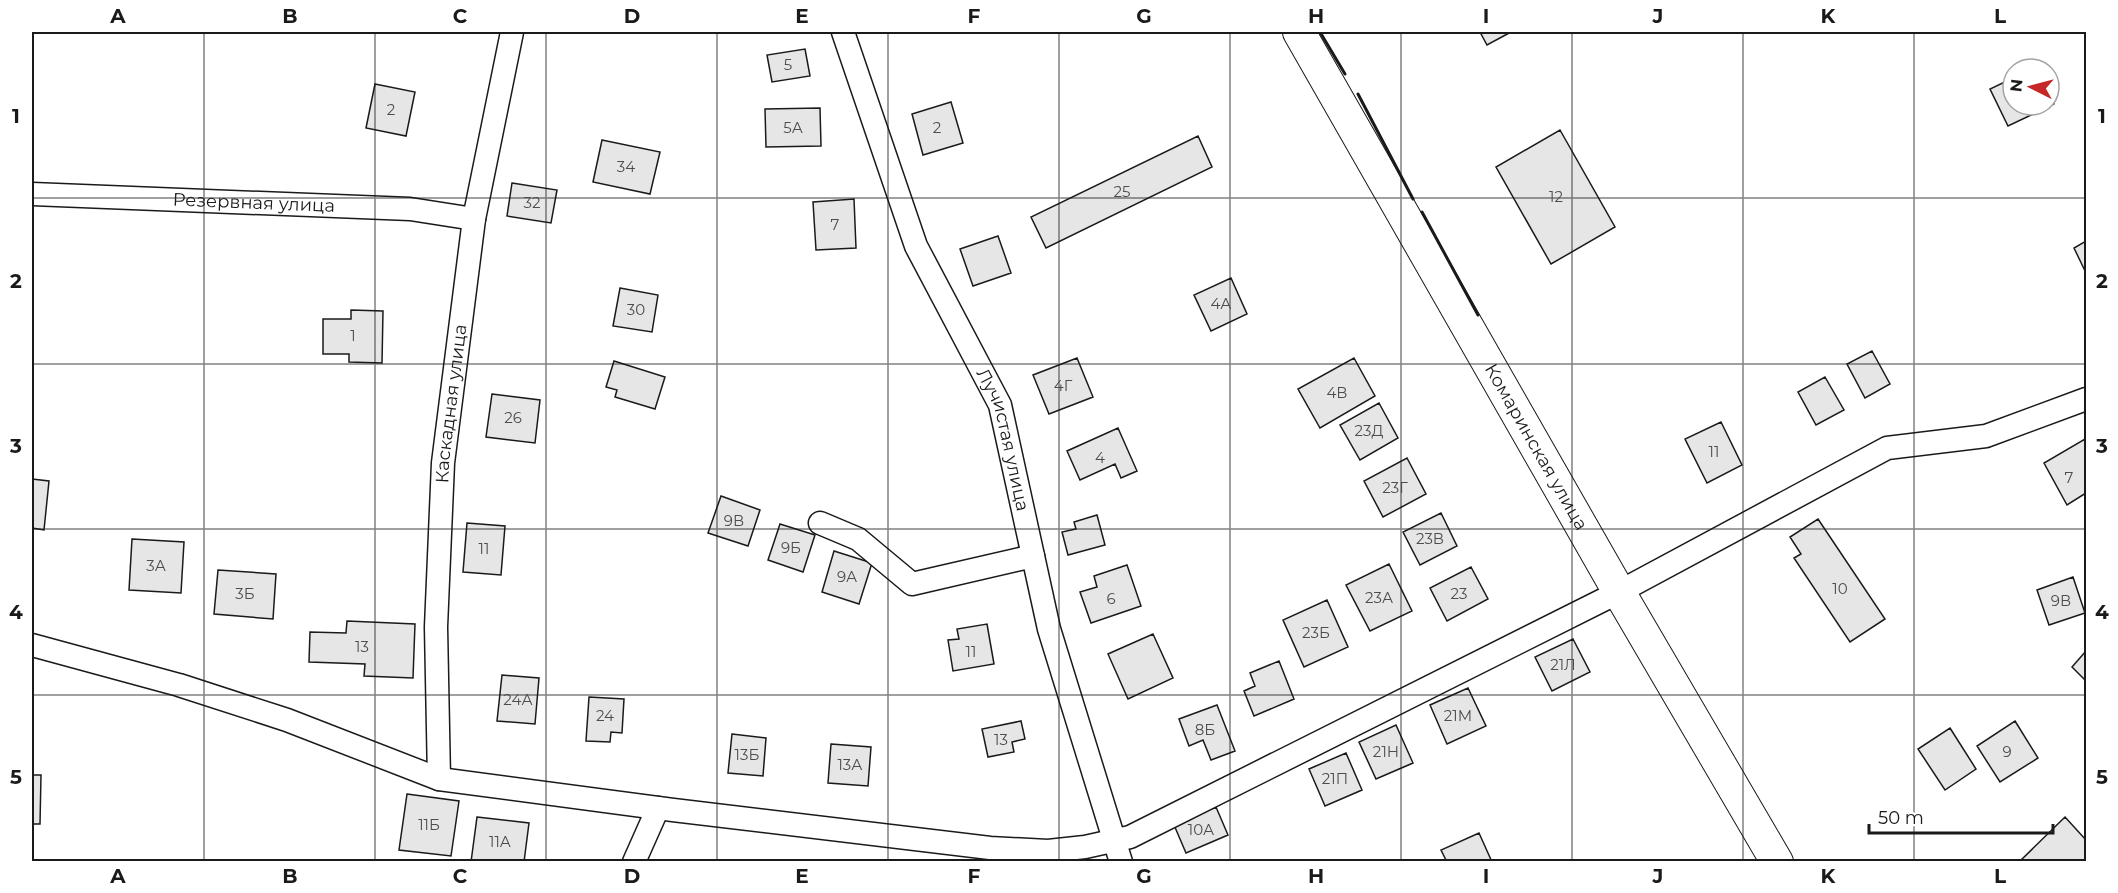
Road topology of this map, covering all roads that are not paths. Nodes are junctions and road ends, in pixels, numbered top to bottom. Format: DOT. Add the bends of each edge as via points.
graph roads {
  1 [pos="512,32"];
  2 [pos="843,32"];
  3 [pos="1299,32"];
  4 [pos="32,194"];
  5 [pos="474,219"];
  6 [pos="2086,399"];
  7 [pos="820,523"];
  8 [pos="1033,556"];
  9 [pos="1619,592"];
  10 [pos="32,645"];
  11 [pos="439,779"];
  12 [pos="658,808"];
  13 [pos="1118,851"];
  14 [pos="634,861"];
  15 [pos="1778,861"];
  1 -- 5 [label="street, Каскадная улица"];
  2 -- 8 [label="street, Лучистая улица" via="916,246 1000,405"];
  3 -- 9 [label="street, Комаринская улица"];
  4 -- 5 [label="street, Резервная улица" via="410,209"];
  5 -- 11 [label="street, Каскадная улица" via="443,463 436,627"];
  6 -- 9 [label="street" via="1986,436 1887,448"];
  7 -- 8 [label="street" via="858,539 912,584"];
  8 -- 13 [label="street, Лучистая улица" via="1049,629"];
  9 -- 13 [label="street" via="1130,837"];
  9 -- 15 [label="street, Комаринская улица"];
  10 -- 11 [label="street" via="233,703"];
  11 -- 12 [label="street"];
  12 -- 13 [label="street" via="990,848"];
  12 -- 14 [label="street"];
}
